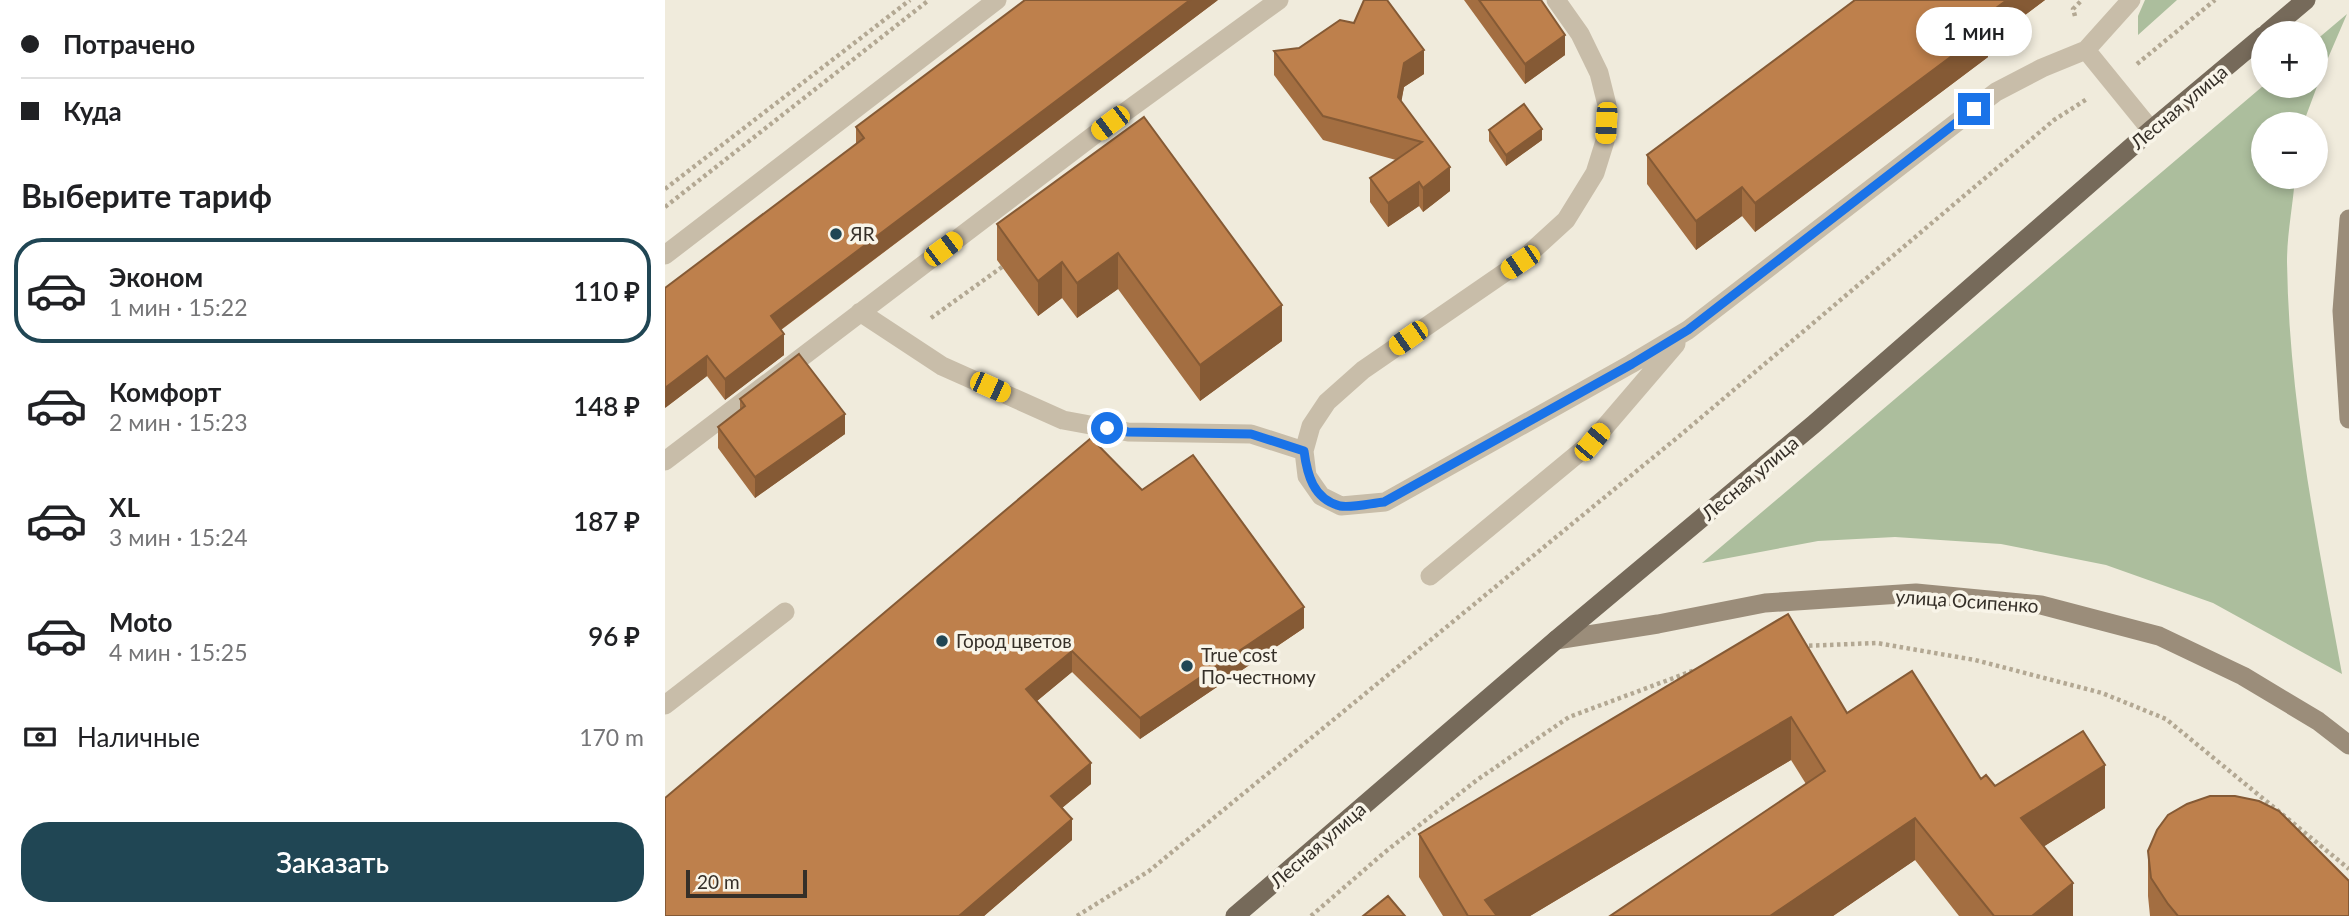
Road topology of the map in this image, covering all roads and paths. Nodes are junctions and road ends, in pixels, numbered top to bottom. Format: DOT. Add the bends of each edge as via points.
graph roads {
  1 [pos="911,0"];
  2 [pos="929,0"];
  3 [pos="997,0"];
  4 [pos="1279,0"];
  5 [pos="1556,0"];
  6 [pos="2131,0"];
  7 [pos="2215,0"];
  8 [pos="2306,0"];
  9 [pos="2281,21"];
  10 [pos="2251,47"];
  11 [pos="2087,50"];
  12 [pos="2113,82"];
  13 [pos="2151,130"];
  14 [pos="665,189"];
  15 [pos="665,207"];
  16 [pos="2349,219"];
  17 [pos="665,255"];
  18 [pos="1002,267"];
  19 [pos="860,312"];
  20 [pos="931,318"];
  21 [pos="1688,330"];
  22 [pos="2349,419"];
  23 [pos="1304,451"];
  24 [pos="665,461"];
  25 [pos="1430,576"];
  26 [pos="785,612"];
  27 [pos="1556,640"];
  28 [pos="1795,647"];
  29 [pos="1706,666"];
  30 [pos="665,705"];
  31 [pos="2349,745"];
  32 [pos="2349,869"];
  33 [pos="1077,916"];
  34 [pos="1235,916"];
  35 [pos="1311,916"];
  1 -- 14 [label="path"];
  2 -- 15 [label="path"];
  3 -- 17 [label="lane"];
  4 -- 19 [label="lane"];
  5 -- 23 [label="lane" via="1585,44 1607,105 1605,141 1595,173 1566,220 1520,262 1363,370 1327,402 1311,426"];
  6 -- 11 [label="lane"];
  7 -- 12 [label="path"];
  8 -- 9 [label="main road, Лесная улица"];
  10 -- 13 [label="main road, Лесная улица"];
  11 -- 12 [label="lane"];
  11 -- 21 [label="lane" via="1996,92"];
  12 -- 13 [label="lane"];
  12 -- 33 [label="path" via="2054,120 1678,437 1149,871"];
  13 -- 27 [label="main road, Лесная улица" via="1814,424"];
  16 -- 22 [label="main road" via="2342,311"];
  18 -- 20 [label="path"];
  19 -- 23 [label="lane" via="942,366 1063,420 1128,432 1251,434"];
  19 -- 24 [label="lane"];
  21 -- 23 [label="lane" via="1384,502 1341,506 1321,496 1307,476"];
  21 -- 25 [label="lane" via="1592,442"];
  26 -- 30 [label="lane"];
  27 -- 31 [label="main road, улица Осипенко" via="1778,602 1916,593 2041,605 2159,636 2243,676"];
  27 -- 34 [label="main road, Лесная улица"];
  28 -- 32 [label="path" via="1877,643 1975,660 2102,693 2166,719"];
  29 -- 35 [label="path" via="1569,717 1477,780"];
}
